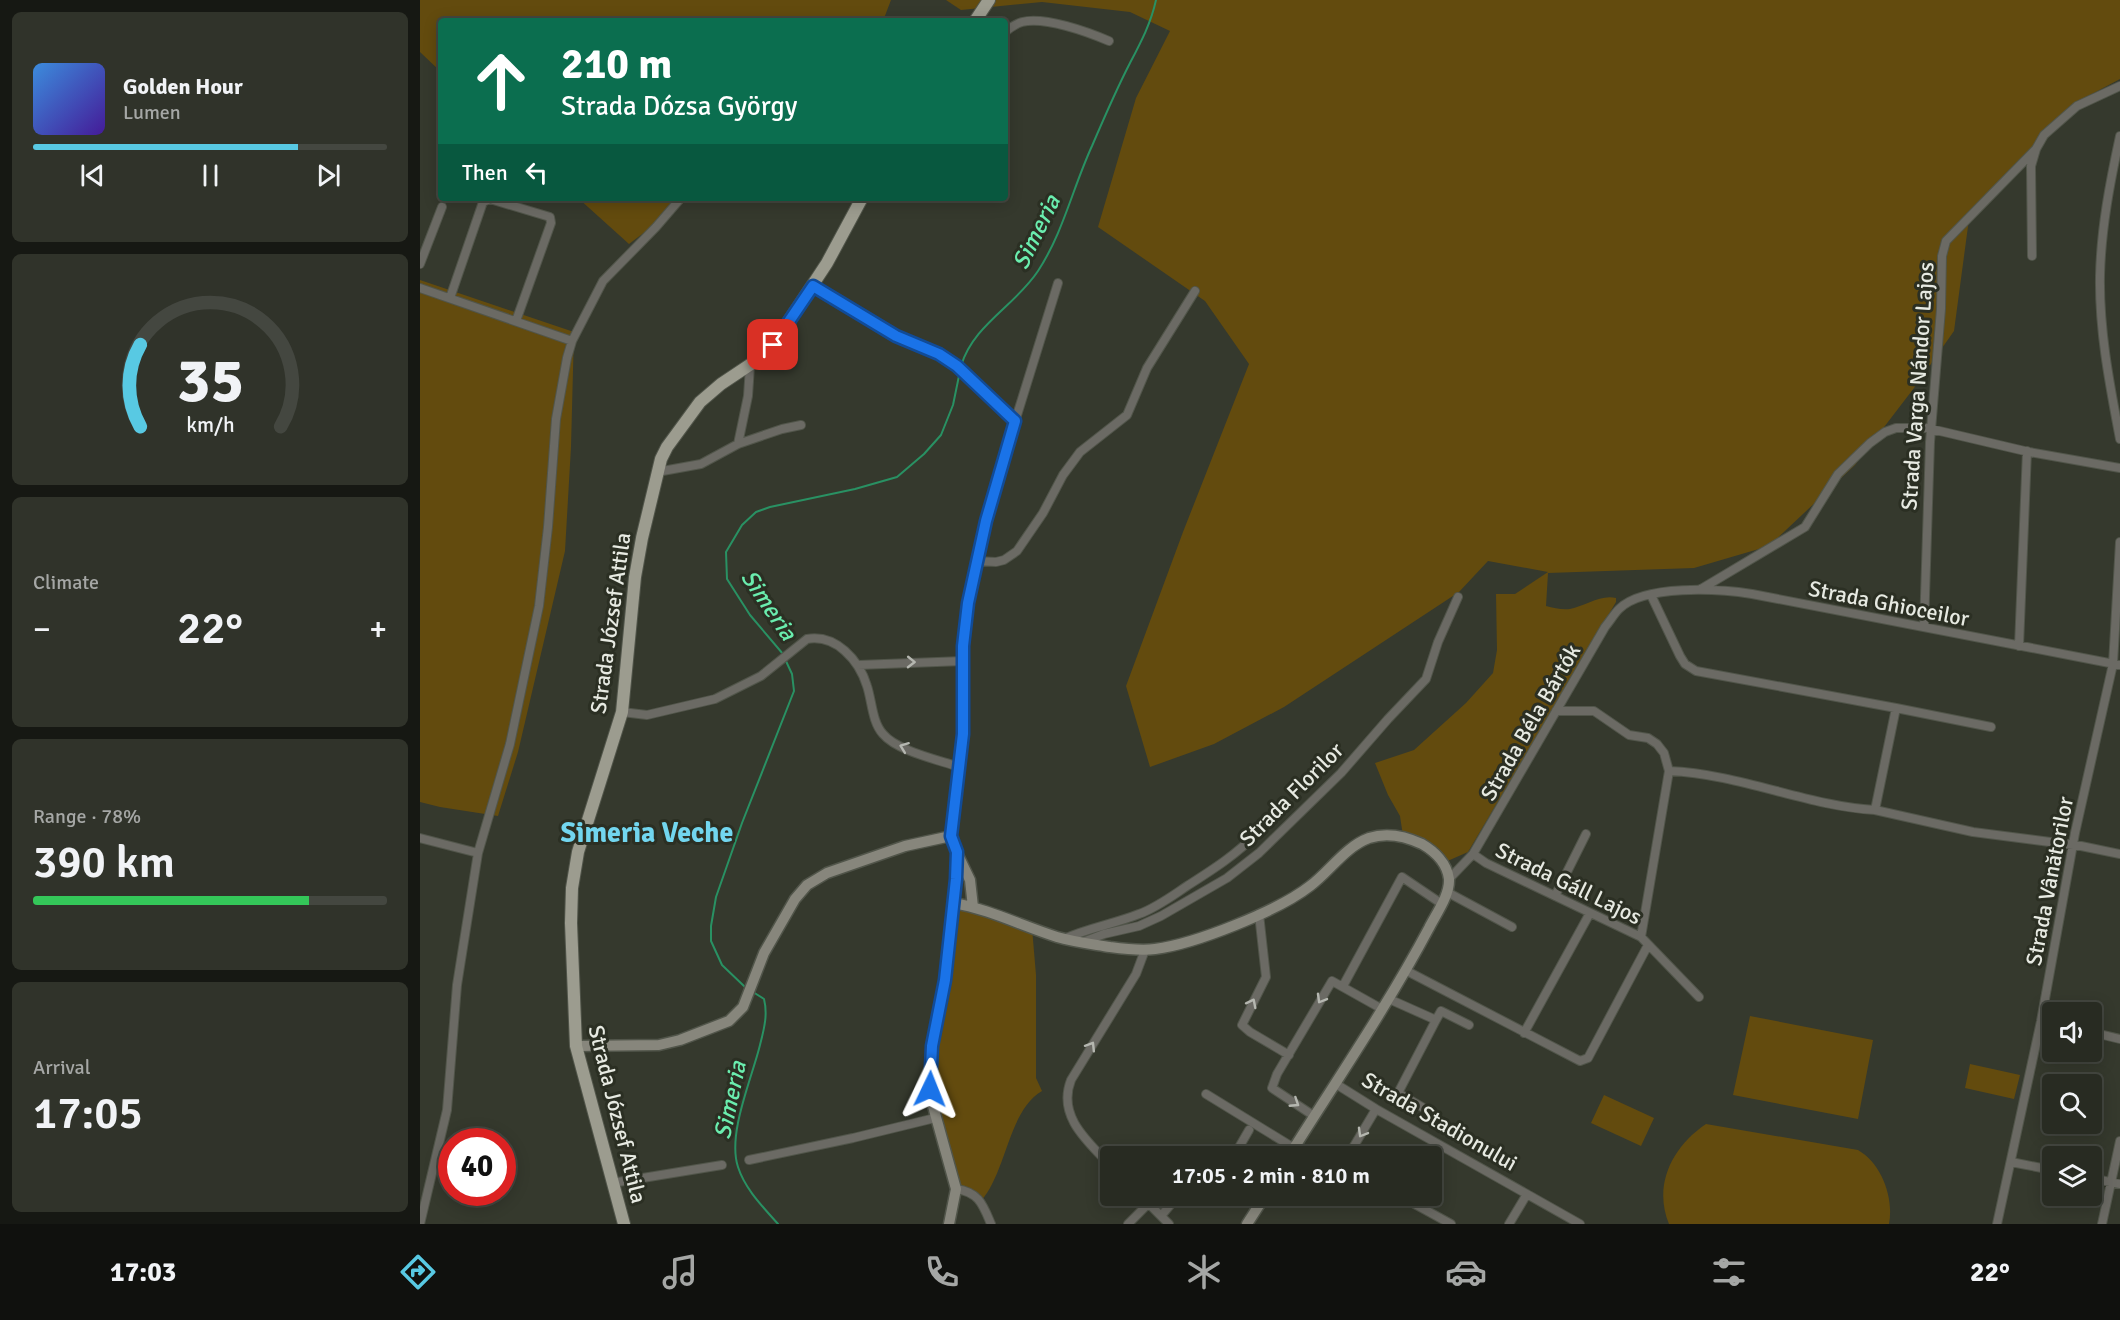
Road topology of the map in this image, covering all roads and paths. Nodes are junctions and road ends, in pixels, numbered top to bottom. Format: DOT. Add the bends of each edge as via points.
graph roads {
  1 [pos="989,0"];
  2 [pos="977,18"];
  3 [pos="1008,30"];
  4 [pos="1109,41"];
  5 [pos="2120,86"];
  6 [pos="2120,136"];
  7 [pos="2036,149"];
  8 [pos="484,201"];
  9 [pos="497,201"];
  10 [pos="678,201"];
  11 [pos="860,201"];
  12 [pos="442,207"];
  13 [pos="2032,256"];
  14 [pos="420,264"];
  15 [pos="1058,283"];
  16 [pos="813,286"];
  17 [pos="420,288"];
  18 [pos="1195,291"];
  19 [pos="450,298"];
  20 [pos="516,321"];
  21 [pos="572,341"];
  22 [pos="750,366"];
  23 [pos="1015,421"];
  24 [pos="801,424"];
  25 [pos="1931,429"];
  26 [pos="2120,439"];
  27 [pos="738,444"];
  28 [pos="2027,451"];
  29 [pos="2120,468"];
  30 [pos="657,472"];
  31 [pos="2120,542"];
  32 [pos="976,561"];
  33 [pos="1699,590"];
  34 [pos="1651,595"];
  35 [pos="1458,597"];
  36 [pos="1924,627"];
  37 [pos="2019,646"];
  38 [pos="963,661"];
  39 [pos="858,665"];
  40 [pos="2116,665"];
  41 [pos="1896,708"];
  42 [pos="1556,711"];
  43 [pos="622,712"];
  44 [pos="1991,727"];
  45 [pos="959,767"];
  46 [pos="1669,771"];
  47 [pos="1875,810"];
  48 [pos="1257,833"];
  49 [pos="1586,834"];
  50 [pos="951,836"];
  51 [pos="420,838"];
  52 [pos="2073,845"];
  53 [pos="957,852"];
  54 [pos="478,854"];
  55 [pos="1473,854"];
  56 [pos="2120,854"];
  57 [pos="1449,879"];
  58 [pos="1447,892"];
  59 [pos="1555,896"];
  60 [pos="953,903"];
  61 [pos="1442,904"];
  62 [pos="973,907"];
  63 [pos="1590,913"];
  64 [pos="1259,914"];
  65 [pos="1512,927"];
  66 [pos="1641,938"];
  67 [pos="1064,939"];
  68 [pos="1082,942"];
  69 [pos="1647,945"];
  70 [pos="1145,950"];
  71 [pos="1405,970"];
  72 [pos="1342,986"];
  73 [pos="1699,997"];
  74 [pos="1389,999"];
  75 [pos="1382,1009"];
  76 [pos="1436,1020"];
  77 [pos="2041,1022"];
  78 [pos="1469,1025"];
  79 [pos="1524,1033"];
  80 [pos="2102,1035"];
  81 [pos="2120,1039"];
  82 [pos="576,1046"];
  83 [pos="1288,1055"];
  84 [pos="1336,1084"];
  85 [pos="1206,1094"];
  86 [pos="1422,1107"];
  87 [pos="1376,1109"];
  88 [pos="1314,1116"];
  89 [pos="935,1118"];
  90 [pos="1249,1130"];
  91 [pos="2120,1141"];
  92 [pos="1240,1146"];
  93 [pos="1283,1146"];
  94 [pos="1296,1146"];
  95 [pos="1354,1146"];
  96 [pos="1100,1154"];
  97 [pos="749,1160"];
  98 [pos="2011,1162"];
  99 [pos="722,1164"];
  100 [pos="2042,1168"];
  101 [pos="612,1183"];
  102 [pos="2116,1183"];
  103 [pos="956,1189"];
  104 [pos="1527,1194"];
  105 [pos="1146,1206"];
  106 [pos="1152,1206"];
  107 [pos="1170,1206"];
  108 [pos="1259,1206"];
  109 [pos="1418,1206"];
  110 [pos="1161,1216"];
  111 [pos="420,1224"];
  112 [pos="624,1224"];
  113 [pos="948,1224"];
  114 [pos="991,1224"];
  115 [pos="1128,1224"];
  116 [pos="1169,1224"];
  117 [pos="1248,1224"];
  118 [pos="1450,1224"];
  119 [pos="1509,1224"];
  120 [pos="1580,1224"];
  121 [pos="1997,1224"];
  122 [pos="2102,1224"];
  1 -- 2 [label="main road"];
  3 -- 4 [label="street" via="1032,21 1078,29"];
  5 -- 7 [label="street, Strada Varga Nándor Lajos" via="2077,106 2044,135"];
  6 -- 26 [label="street" via="2109,188 2100,276 2106,355"];
  7 -- 13 [label="street" via="2031,166"];
  7 -- 25 [label="street, Strada Varga Nándor Lajos" via="1946,241"];
  8 -- 19 [label="street"];
  9 -- 20 [label="street" via="550,216 551,223"];
  10 -- 21 [label="street" via="603,282"];
  11 -- 16 [label="main road, Strada József Attila"];
  12 -- 14 [label="street"];
  15 -- 23 [label="street"];
  16 -- 22 [label="main road, Strada József Attila" via="773,345"];
  16 -- 23 [label="street" via="896,336 957,366"];
  17 -- 19 [label="street"];
  18 -- 32 [label="street" via="1147,368 1127,415 1080,452 1017,551 996,562"];
  19 -- 20 [label="street"];
  20 -- 21 [label="street"];
  21 -- 54 [label="street" via="556,419 535,632 510,744"];
  22 -- 27 [label="street"];
  22 -- 30 [label="main road, Strada József Attila" via="700,402 667,447"];
  23 -- 32 [label="street"];
  24 -- 27 [label="street"];
  25 -- 28 [label="street"];
  25 -- 33 [label="street" via="1896,428 1885,432 1838,474 1805,527"];
  25 -- 36 [label="street, Strada Varga Nándor Lajos"];
  27 -- 30 [label="street" via="701,464"];
  28 -- 29 [label="street"];
  28 -- 37 [label="street"];
  30 -- 43 [label="main road, Strada József Attila" via="636,577"];
  31 -- 40 [label="street, Strada Vânătorilor"];
  32 -- 38 [label="street"];
  33 -- 34 [label="street, Strada Ghioceilor"];
  33 -- 36 [label="street, Strada Ghioceilor" via="1752,594"];
  34 -- 41 [label="street" via="1680,656 1696,671"];
  34 -- 42 [label="street, Strada Béla Bártók" via="1620,608"];
  35 -- 68 [label="street, Strada Florilor" via="1426,679 1341,773 1259,853 1227,878 1161,916"];
  36 -- 37 [label="street, Strada Ghioceilor"];
  37 -- 40 [label="street, Strada Ghioceilor"];
  39 -- 38 [label="street, one-way"];
  38 -- 45 [label="street"];
  39 -- 43 [label="street" via="839,646 807,639 761,676 715,699 647,715"];
  45 -- 39 [label="street, one-way" via="897,745 884,735"];
  40 -- 52 [label="street, Strada Vânătorilor"];
  41 -- 44 [label="street"];
  41 -- 47 [label="street"];
  42 -- 46 [label="street" via="1594,711 1629,735 1648,738 1664,753"];
  42 -- 55 [label="street, Strada Béla Bártók"];
  43 -- 82 [label="main road, Strada József Attila" via="574,870 571,952"];
  45 -- 50 [label="street"];
  46 -- 47 [label="street" via="1723,777"];
  46 -- 66 [label="street"];
  47 -- 52 [label="street" via="1973,832"];
  48 -- 67 [label="street, Strada Florilor" via="1224,863 1156,906"];
  49 -- 59 [label="street"];
  50 -- 53 [label="street"];
  50 -- 82 [label="street" via="916,843 827,873 807,885 772,937 739,1013 729,1021 669,1043"];
  51 -- 54 [label="street"];
  52 -- 56 [label="street"];
  52 -- 77 [label="street, Strada Vânătorilor"];
  53 -- 60 [label="street"];
  53 -- 62 [label="street" via="970,880"];
  54 -- 111 [label="street" via="457,985 447,1110"];
  55 -- 57 [label="street, Strada Béla Bártók"];
  55 -- 59 [label="street, Strada Gáll Lajos"];
  57 -- 58 [label="street, Strada Stadionului"];
  57 -- 64 [label="street" via="1432,850 1403,836 1377,836 1358,844 1303,891"];
  58 -- 61 [label="street, Strada Stadionului"];
  58 -- 65 [label="street"];
  59 -- 63 [label="street, Strada Gáll Lajos"];
  60 -- 62 [label="street"];
  60 -- 89 [label="street" via="945,980 930,1062"];
  61 -- 71 [label="street, Strada Stadionului"];
  61 -- 72 [label="street" via="1402,877"];
  62 -- 67 [label="street"];
  63 -- 66 [label="street, Strada Gáll Lajos"];
  63 -- 79 [label="street"];
  64 -- 70 [label="street" via="1195,939"];
  83 -- 64 [label="street, one-way" via="1242,1025 1266,977"];
  66 -- 69 [label="street, Strada Gáll Lajos"];
  67 -- 68 [label="street"];
  68 -- 70 [label="street"];
  69 -- 73 [label="street, Strada Gáll Lajos"];
  69 -- 79 [label="street" via="1585,1060"];
  96 -- 70 [label="street, one-way" via="1071,1118 1066,1098 1071,1080 1136,974"];
  71 -- 74 [label="street, Strada Stadionului"];
  71 -- 79 [label="street"];
  72 -- 75 [label="street"];
  72 -- 83 [label="street, one-way" via="1332,981"];
  74 -- 75 [label="street, Strada Stadionului"];
  74 -- 76 [label="street"];
  75 -- 84 [label="street, Strada Stadionului"];
  76 -- 78 [label="street" via="1441,1011"];
  76 -- 86 [label="street, Strada Stadionului" via="1398,1093"];
  77 -- 98 [label="street, Strada Vânătorilor"];
  80 -- 81 [label="street"];
  82 -- 101 [label="main road, Strada József Attila"];
  83 -- 88 [label="street, one-way" via="1272,1088"];
  84 -- 87 [label="street, Strada Stadionului"];
  84 -- 88 [label="street"];
  85 -- 93 [label="street"];
  87 -- 95 [label="street, one-way"];
  87 -- 104 [label="street, Strada Stadionului"];
  88 -- 94 [label="street"];
  89 -- 97 [label="street"];
  89 -- 103 [label="street"];
  90 -- 92 [label="street"];
  91 -- 102 [label="street"];
  98 -- 100 [label="street"];
  98 -- 121 [label="street, Strada Vânătorilor"];
  99 -- 101 [label="street"];
  101 -- 112 [label="main road, Strada József Attila"];
  102 -- 122 [label="street"];
  103 -- 113 [label="street"];
  103 -- 114 [label="street" via="971,1192 981,1201"];
  104 -- 119 [label="street"];
  104 -- 120 [label="street, Strada Stadionului"];
  105 -- 115 [label="street"];
  106 -- 110 [label="street"];
  107 -- 110 [label="street"];
  108 -- 117 [label="street"];
  109 -- 118 [label="street"];
  110 -- 116 [label="street"];
}
